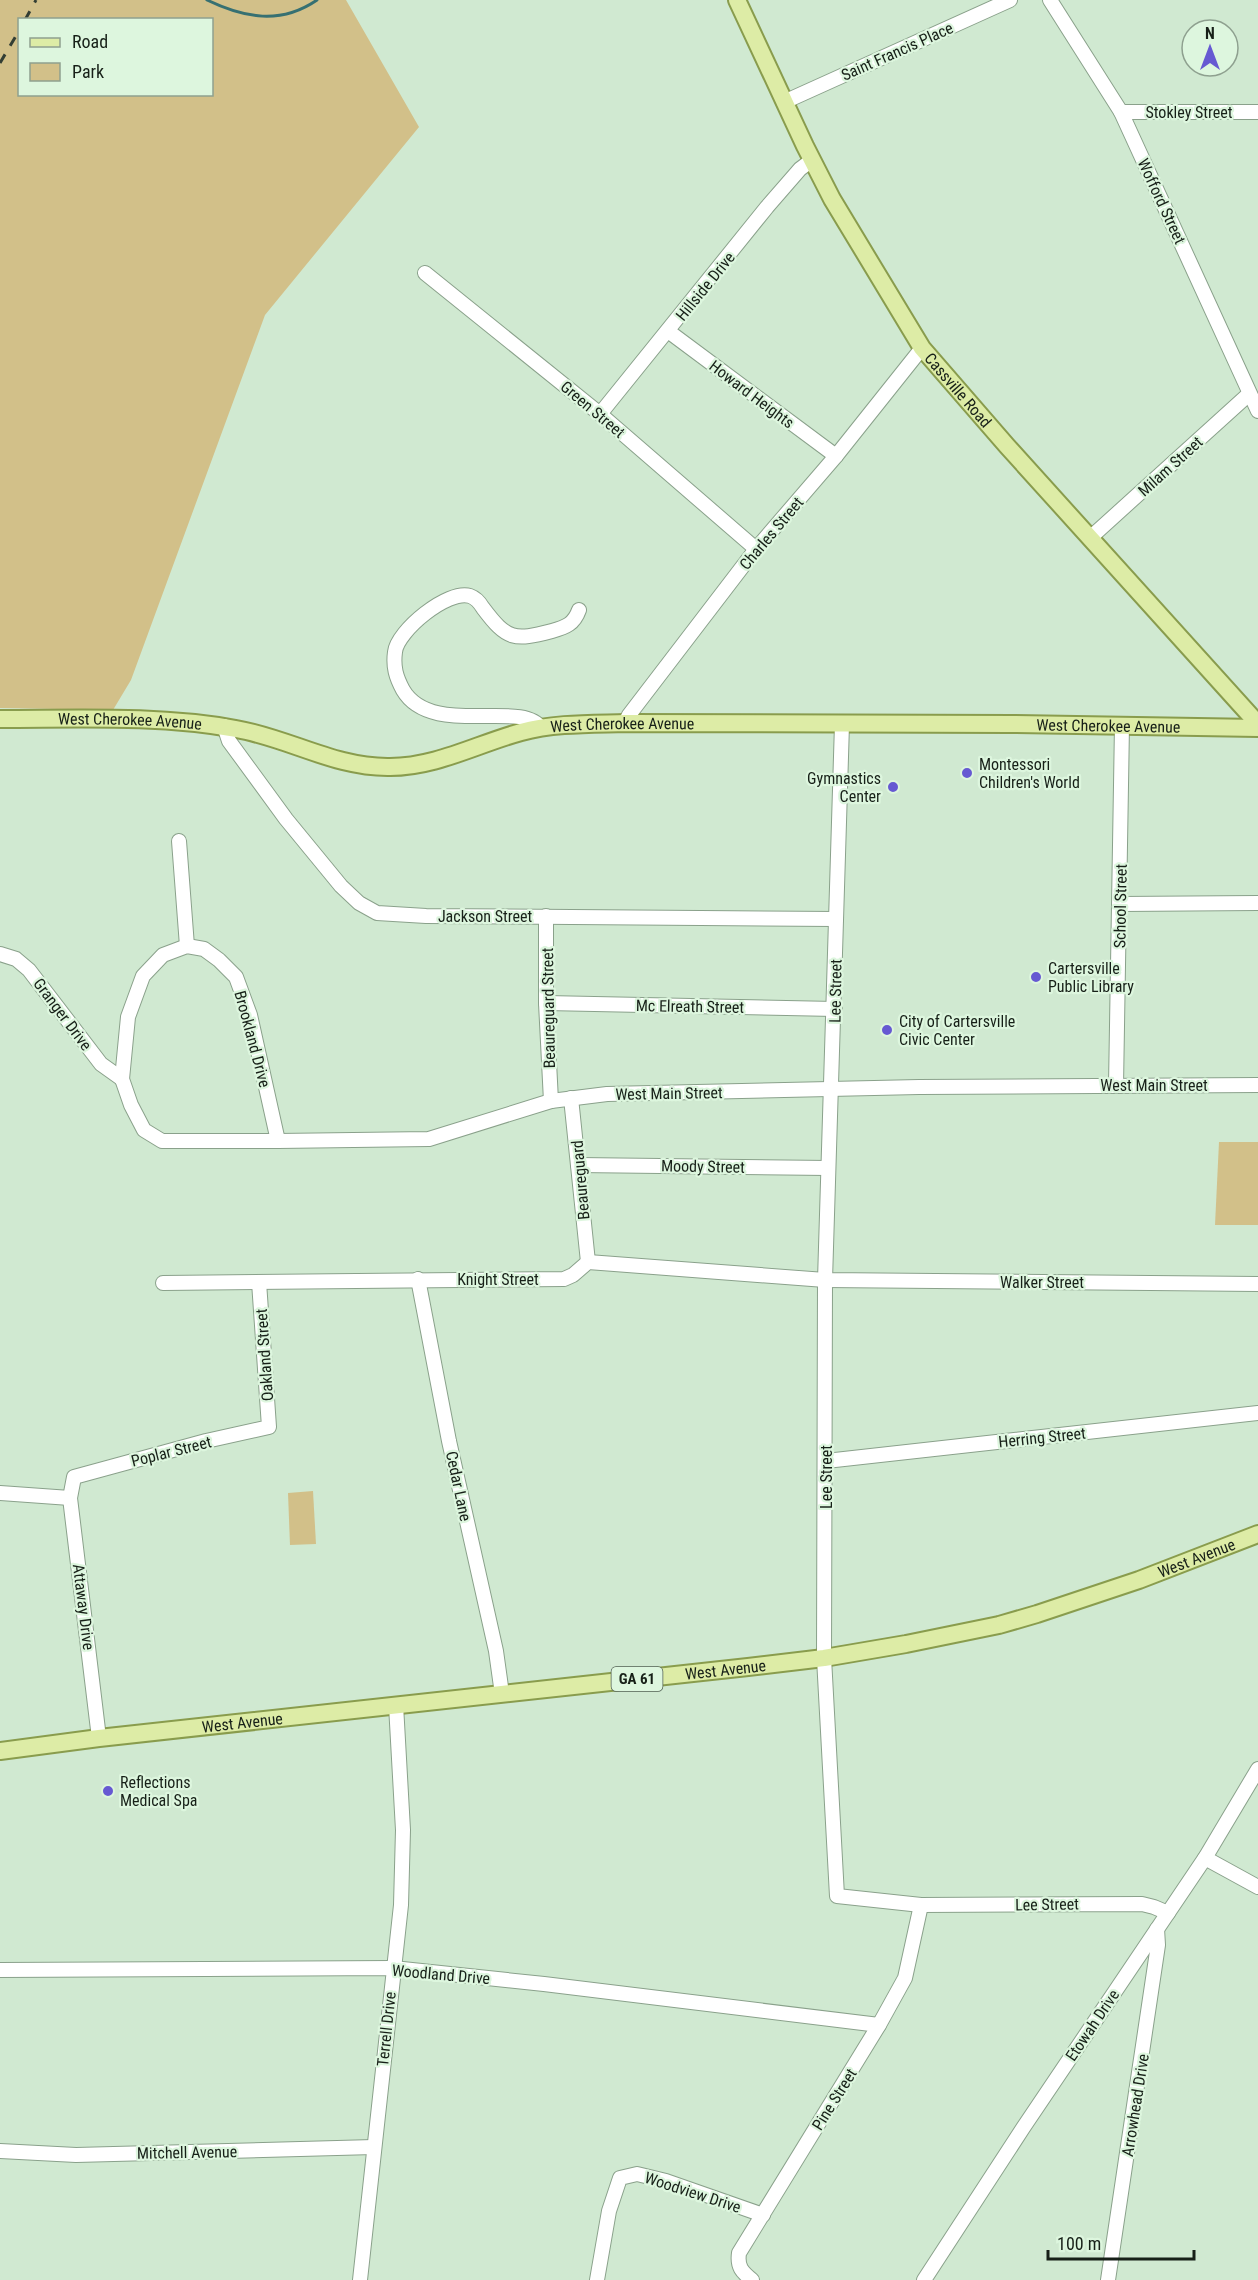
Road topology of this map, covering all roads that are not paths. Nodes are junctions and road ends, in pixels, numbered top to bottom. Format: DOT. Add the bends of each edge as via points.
graph roads {
  1 [pos="737,0"];
  2 [pos="1010,0"];
  3 [pos="1050,0"];
  4 [pos="784,102"];
  5 [pos="1121,112"];
  6 [pos="1258,112"];
  7 [pos="812,160"];
  8 [pos="426,273"];
  9 [pos="668,332"];
  10 [pos="922,348"];
  11 [pos="1249,394"];
  12 [pos="1258,411"];
  13 [pos="600,414"];
  14 [pos="836,456"];
  15 [pos="1090,538"];
  16 [pos="756,549"];
  17 [pos="579,610"];
  18 [pos="1232,694"];
  19 [pos="0,719"];
  20 [pos="625,723"];
  21 [pos="842,724"];
  22 [pos="224,726"];
  23 [pos="1122,726"];
  24 [pos="1258,726"];
  25 [pos="1224,727"];
  26 [pos="541,728"];
  27 [pos="179,841"];
  28 [pos="1258,903"];
  29 [pos="1120,904"];
  30 [pos="546,916"];
  31 [pos="836,919"];
  32 [pos="187,946"];
  33 [pos="0,954"];
  34 [pos="546,1002"];
  35 [pos="835,1009"];
  36 [pos="122,1079"];
  37 [pos="1258,1085"];
  38 [pos="1116,1086"];
  39 [pos="830,1089"];
  40 [pos="571,1098"];
  41 [pos="551,1101"];
  42 [pos="278,1141"];
  43 [pos="578,1165"];
  44 [pos="828,1168"];
  45 [pos="588,1262"];
  46 [pos="418,1279"];
  47 [pos="825,1280"];
  48 [pos="259,1282"];
  49 [pos="163,1283"];
  50 [pos="1258,1284"];
  51 [pos="1258,1413"];
  52 [pos="269,1427"];
  53 [pos="826,1461"];
  54 [pos="74,1477"];
  55 [pos="0,1493"];
  56 [pos="70,1498"];
  57 [pos="1258,1534"];
  58 [pos="824,1658"];
  59 [pos="502,1694"];
  60 [pos="396,1706"];
  61 [pos="99,1738"];
  62 [pos="0,1751"];
  63 [pos="1258,1769"];
  64 [pos="1205,1858"];
  65 [pos="1258,1887"];
  66 [pos="921,1905"];
  67 [pos="1168,1913"];
  68 [pos="1157,1929"];
  69 [pos="393,1968"];
  70 [pos="0,1970"];
  71 [pos="879,2025"];
  72 [pos="374,2147"];
  73 [pos="0,2151"];
  74 [pos="763,2216"];
  75 [pos="360,2280"];
  76 [pos="597,2280"];
  77 [pos="752,2280"];
  78 [pos="924,2280"];
  79 [pos="1108,2280"];
  1 -- 4 [label="main road, Cassville Road"];
  2 -- 4 [label="street, Saint Francis Place"];
  3 -- 5 [label="street, Wofford Street"];
  4 -- 7 [label="main road, Cassville Road"];
  5 -- 6 [label="street, Stokley Street"];
  5 -- 11 [label="street, Wofford Street"];
  7 -- 9 [label="street, Hillside Drive" via="767,207"];
  7 -- 10 [label="main road, Cassville Road"];
  8 -- 13 [label="street, Green Street"];
  9 -- 13 [label="street, Hillside Drive"];
  9 -- 14 [label="street, Howard Heights"];
  10 -- 14 [label="street, Charles Street"];
  10 -- 15 [label="main road, Cassville Road"];
  11 -- 12 [label="street, Wofford Street"];
  11 -- 15 [label="street, Milam Street"];
  13 -- 16 [label="street, Green Street"];
  14 -- 16 [label="street, Charles Street"];
  15 -- 18 [label="main road, Cassville Road"];
  16 -- 20 [label="street, Charles Street"];
  17 -- 26 [label="street" via="576,619 566,627 521,637 508,635 474,598 457,596 409,627 396,644 396,679 407,698 420,708 441,714 518,717"];
  18 -- 24 [label="main road, Cassville Road"];
  18 -- 25 [label="main road" via="1232,714"];
  19 -- 22 [label="main road, West Cherokee Avenue" via="141,720"];
  20 -- 21 [label="main road, West Cherokee Avenue"];
  20 -- 26 [label="main road, West Cherokee Avenue"];
  21 -- 23 [label="main road, West Cherokee Avenue"];
  21 -- 31 [label="street, Lee Street"];
  22 -- 26 [label="main road, West Cherokee Avenue" via="344,762 392,768 436,761"];
  22 -- 30 [label="street, Jackson Street" via="229,741 286,819 359,903 377,913"];
  23 -- 25 [label="main road, West Cherokee Avenue"];
  23 -- 29 [label="street, School Street"];
  24 -- 25 [label="main road, West Cherokee Avenue"];
  27 -- 32 [label="street"];
  28 -- 29 [label="street"];
  29 -- 38 [label="street, School Street"];
  30 -- 31 [label="street, Jackson Street"];
  30 -- 34 [label="street, Beaureguard Street"];
  31 -- 35 [label="street, Lee Street"];
  32 -- 36 [label="street" via="163,956 143,976 128,1017"];
  32 -- 42 [label="street, Brookland Drive" via="204,949 236,977 250,1015"];
  33 -- 36 [label="street, Granger Drive" via="16,959 30,970 100,1064"];
  34 -- 35 [label="street, Mc Elreath Street"];
  34 -- 41 [label="street, Beaureguard Street"];
  35 -- 39 [label="street, Lee Street"];
  36 -- 42 [label="street, West Main Street" via="144,1130 162,1141"];
  37 -- 38 [label="street, West Main Street"];
  38 -- 39 [label="street, West Main Street"];
  39 -- 40 [label="street, West Main Street"];
  39 -- 44 [label="street, Lee Street"];
  40 -- 41 [label="street, West Main Street"];
  40 -- 43 [label="street, Beaureguard"];
  41 -- 42 [label="street, West Main Street" via="429,1139"];
  43 -- 44 [label="street, Moody Street"];
  43 -- 45 [label="street, Beaureguard"];
  44 -- 47 [label="street, Lee Street"];
  45 -- 46 [label="street, Knight Street" via="564,1279"];
  45 -- 47 [label="street"];
  46 -- 48 [label="street, Knight Street"];
  46 -- 59 [label="street, Cedar Lane"];
  47 -- 50 [label="street, Walker Street"];
  47 -- 53 [label="street, Lee Street"];
  48 -- 49 [label="street, Knight Street"];
  48 -- 52 [label="street, Oakland Street"];
  51 -- 53 [label="street, Herring Street"];
  52 -- 54 [label="street, Poplar Street"];
  53 -- 58 [label="street, Lee Street"];
  54 -- 56 [label="street, Attaway Drive"];
  55 -- 56 [label="street"];
  56 -- 61 [label="street, Attaway Drive"];
  57 -- 58 [label="main road, West Avenue / GA 61" via="1129,1584 999,1625"];
  58 -- 59 [label="main road, West Avenue / GA 61"];
  58 -- 66 [label="street, Lee Street" via="837,1896"];
  59 -- 60 [label="main road, West Avenue / GA 61"];
  60 -- 61 [label="main road, West Avenue / GA 61"];
  60 -- 69 [label="street, Terrell Drive" via="403,1877"];
  61 -- 62 [label="main road, West Avenue / GA 61"];
  63 -- 64 [label="street, Etowah Drive"];
  64 -- 65 [label="street"];
  64 -- 67 [label="street, Etowah Drive"];
  66 -- 67 [label="street, Lee Street" via="1142,1904"];
  66 -- 71 [label="street, Pine Street" via="905,1978"];
  67 -- 68 [label="street, Etowah Drive"];
  68 -- 78 [label="street, Etowah Drive"];
  68 -- 79 [label="street, Arrowhead Drive" via="1158,1945"];
  69 -- 70 [label="street, Woodland Drive"];
  69 -- 71 [label="street, Woodland Drive"];
  69 -- 72 [label="street, Terrell Drive"];
  71 -- 74 [label="street, Pine Street"];
  72 -- 73 [label="street, Mitchell Avenue" via="76,2155"];
  72 -- 75 [label="street, Terrell Drive"];
  74 -- 76 [label="street, Woodview Drive" via="666,2181 637,2174 620,2178 609,2211"];
  74 -- 77 [label="street, Pine Street" via="739,2253 737,2264"];
}
